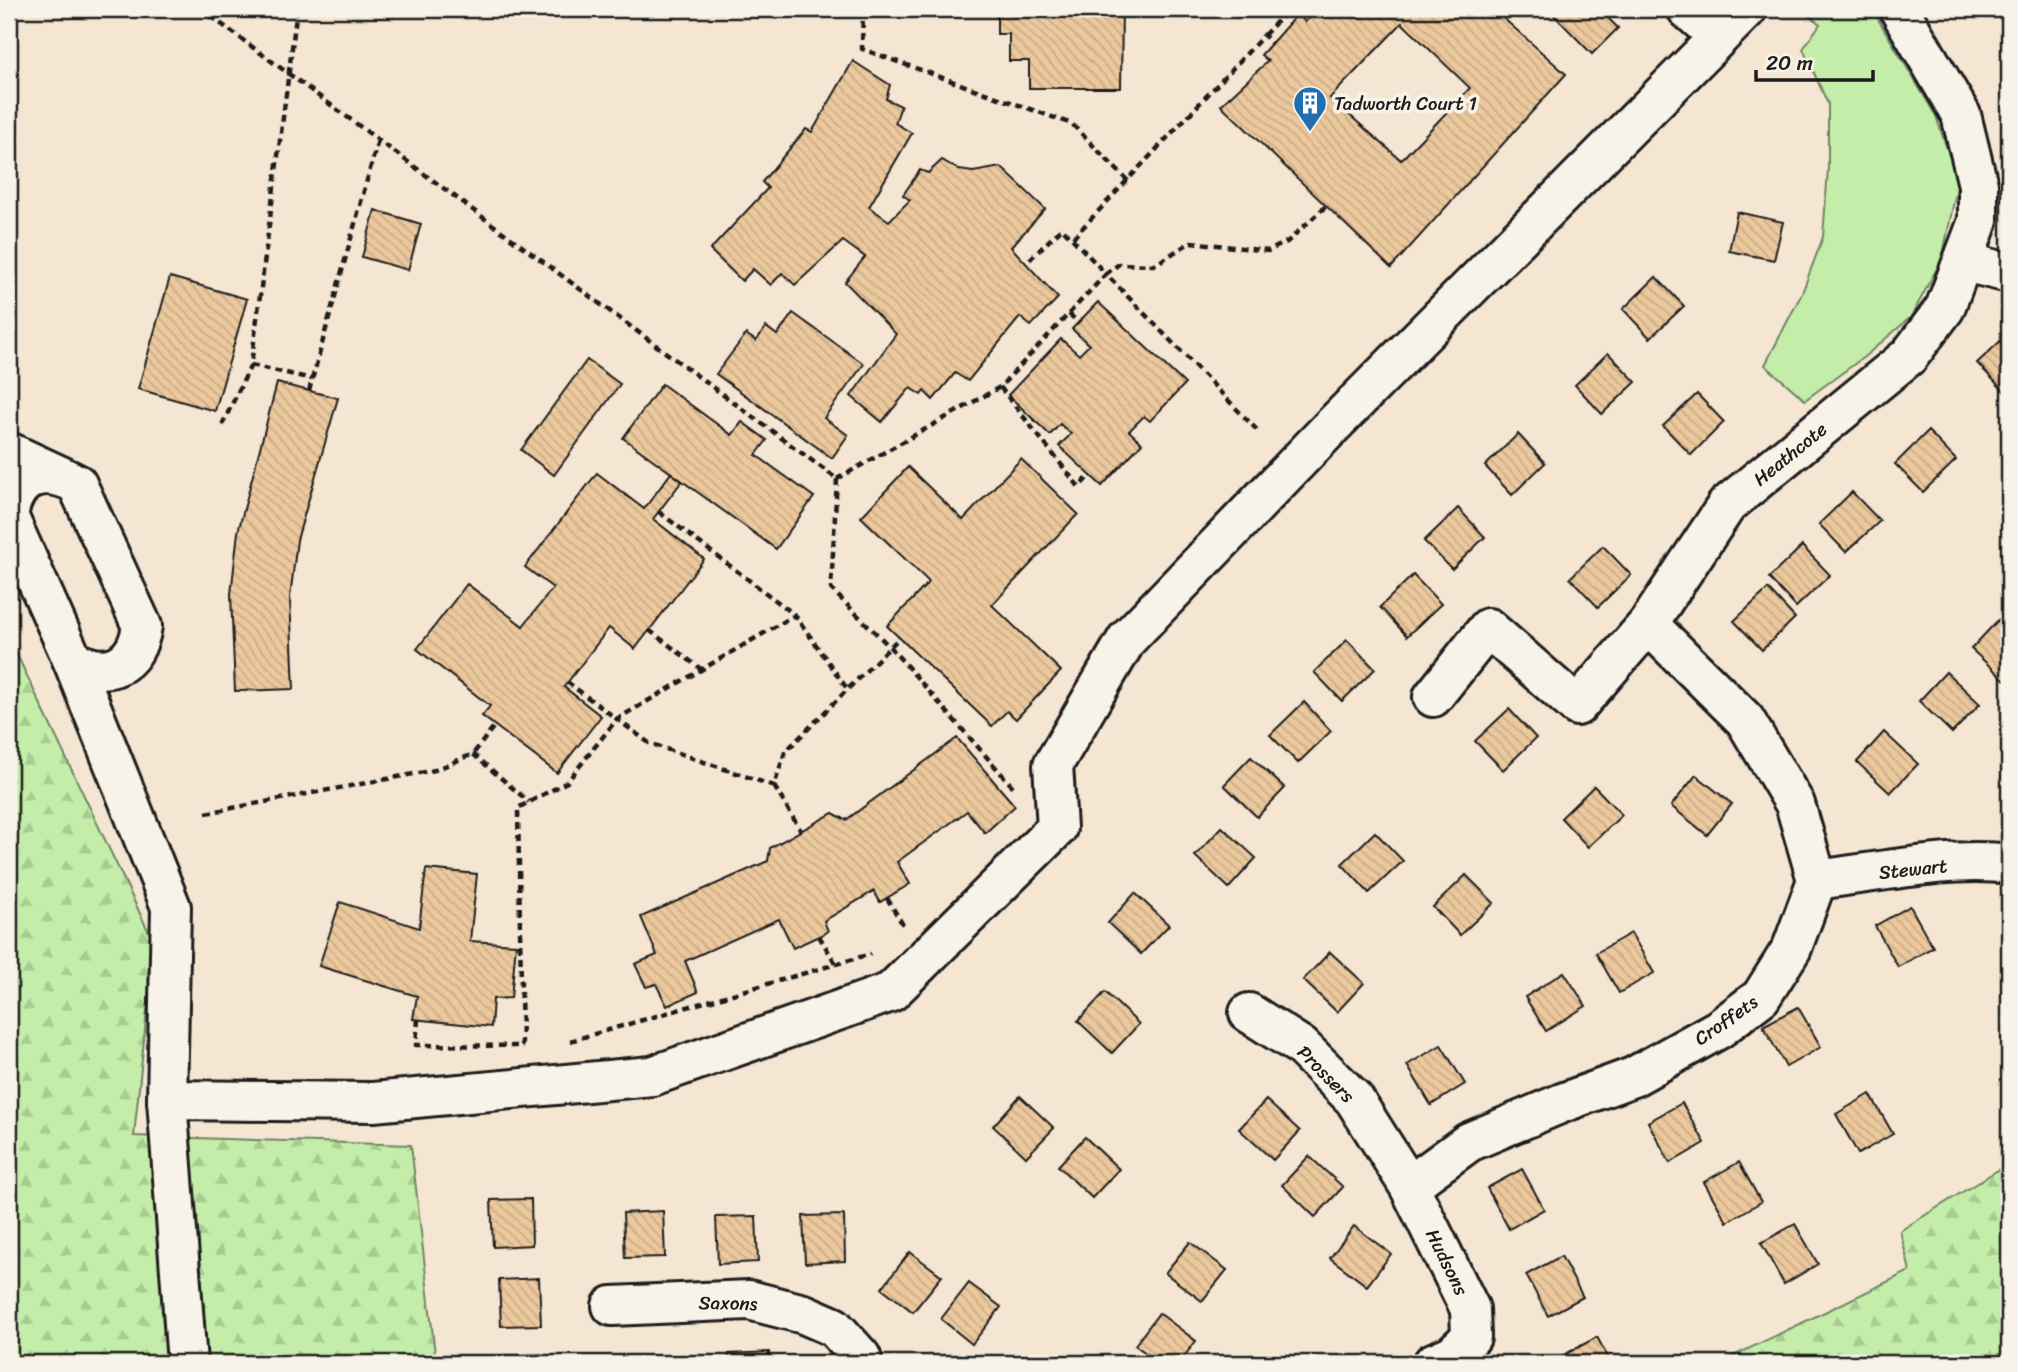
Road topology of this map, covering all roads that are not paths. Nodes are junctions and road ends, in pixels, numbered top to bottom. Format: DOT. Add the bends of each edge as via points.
graph roads {
  1 [pos="1688,9"];
  2 [pos="1747,9"];
  3 [pos="1899,9"];
  4 [pos="1719,37"];
  5 [pos="1964,262"];
  6 [pos="2009,273"];
  7 [pos="9,452"];
  8 [pos="63,477"];
  9 [pos="9,511"];
  10 [pos="9,517"];
  11 [pos="1648,624"];
  12 [pos="72,659"];
  13 [pos="1433,697"];
  14 [pos="2009,864"];
  15 [pos="1817,880"];
  16 [pos="1249,1013"];
  17 [pos="167,1100"];
  18 [pos="1409,1186"];
  19 [pos="612,1306"];
  20 [pos="187,1363"];
  21 [pos="863,1363"];
  22 [pos="1433,1363"];
  1 -- 4 [label="street"];
  2 -- 4 [label="street"];
  3 -- 5 [label="street, Heathcote" via="1962,115 1978,184 1978,221"];
  4 -- 17 [label="street" via="1127,639 1053,765 1057,828 891,992 652,1076 373,1102"];
  5 -- 6 [label="street"];
  5 -- 11 [label="street, Heathcote" via="1945,308 1909,356 1727,505"];
  7 -- 8 [label="street"];
  8 -- 9 [label="street" via="47,474 32,478 19,487"];
  8 -- 12 [label="street" via="76,484 142,626 140,642 118,666 94,669"];
  10 -- 12 [label="street"];
  11 -- 13 [label="street, Heathcote" via="1577,706 1488,628"];
  11 -- 15 [label="street" via="1745,720 1794,804"];
  12 -- 17 [label="street" via="171,907"];
  14 -- 15 [label="street, Stewart" via="1928,866"];
  15 -- 18 [label="street, Croffets" via="1792,948 1761,997 1633,1077 1469,1142"];
  16 -- 18 [label="street, Prossers" via="1301,1046 1354,1099"];
  17 -- 20 [label="street"];
  18 -- 22 [label="street, Hudsons" via="1470,1309 1471,1337 1452,1355"];
  19 -- 21 [label="street, Saxons" via="749,1300 834,1327"];
}
